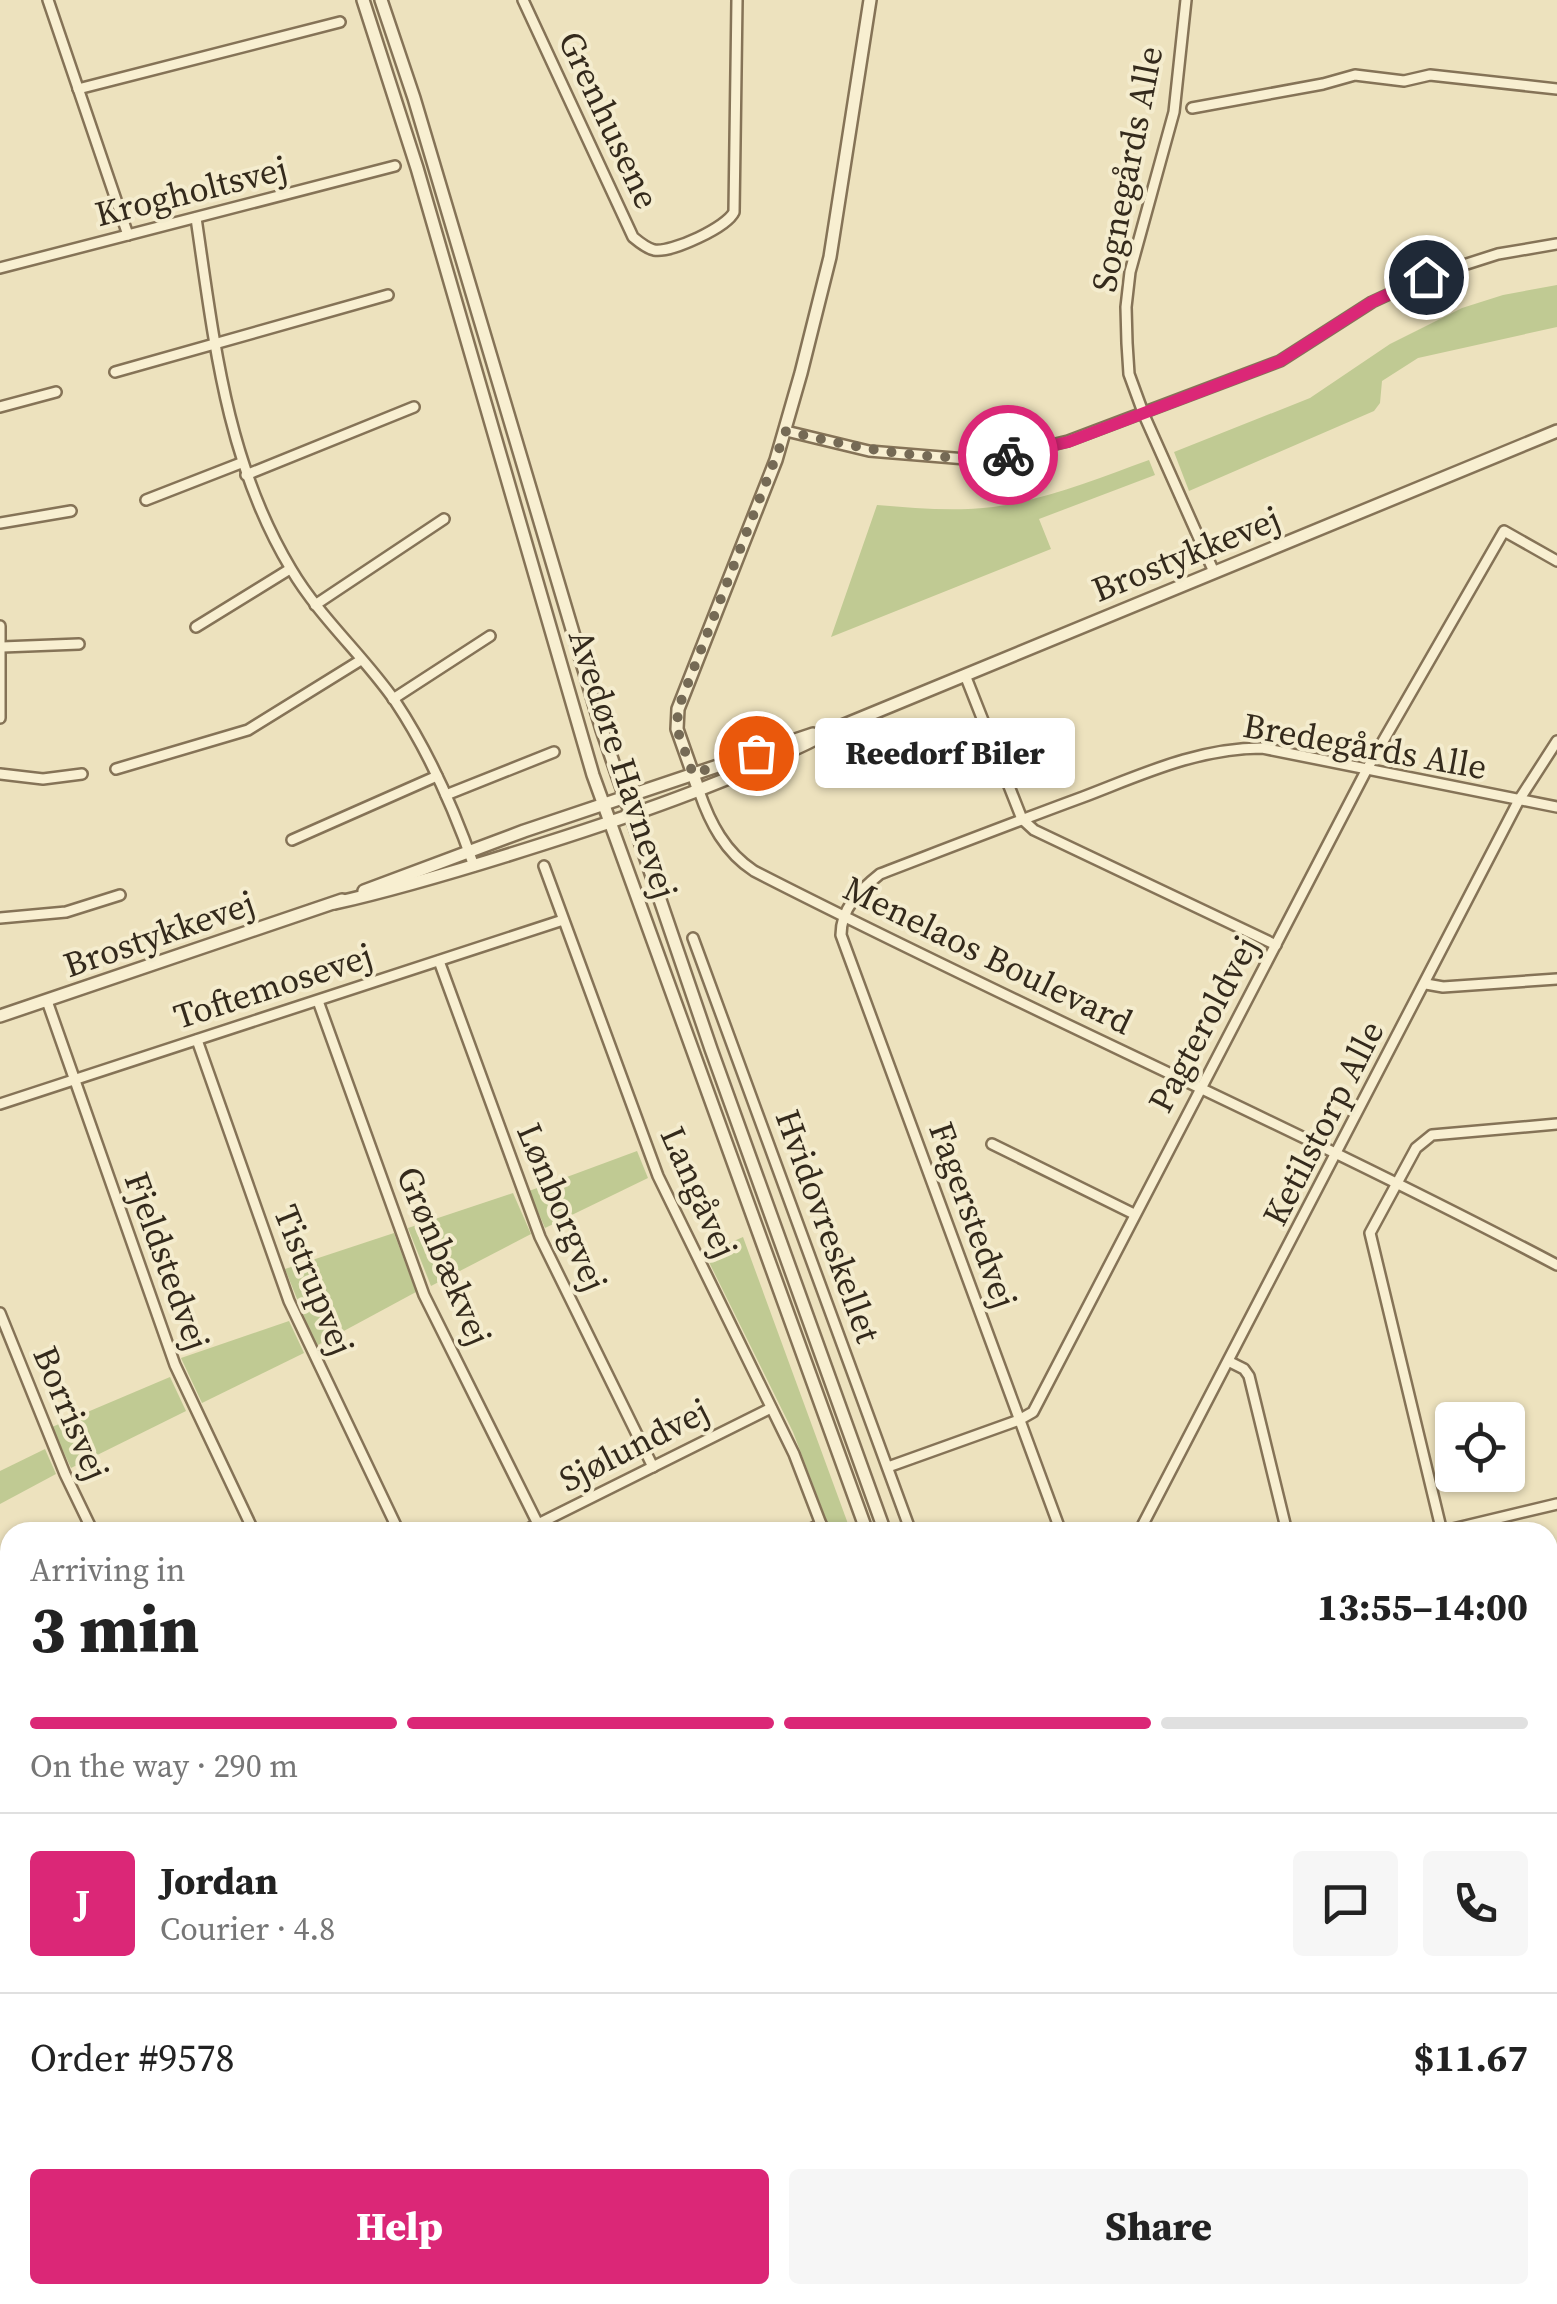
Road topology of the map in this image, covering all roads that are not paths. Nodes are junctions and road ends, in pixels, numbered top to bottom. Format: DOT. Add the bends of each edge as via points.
graph roads {
  1 [pos="48,0"];
  2 [pos="363,0"];
  3 [pos="381,0"];
  4 [pos="523,0"];
  5 [pos="737,0"];
  6 [pos="870,0"];
  7 [pos="1186,0"];
  8 [pos="340,22"];
  9 [pos="78,89"];
  10 [pos="1557,89"];
  11 [pos="1192,108"];
  12 [pos="395,166"];
  13 [pos="196,218"];
  14 [pos="128,235"];
  15 [pos="1557,244"];
  16 [pos="0,268"];
  17 [pos="388,295"];
  18 [pos="215,344"];
  19 [pos="115,372"];
  20 [pos="56,392"];
  21 [pos="0,407"];
  22 [pos="414,407"];
  23 [pos="1144,414"];
  24 [pos="786,431"];
  25 [pos="1557,431"];
  26 [pos="241,463"];
  27 [pos="246,476"];
  28 [pos="146,500"];
  29 [pos="72,511"];
  30 [pos="444,519"];
  31 [pos="0,523"];
  32 [pos="1557,561"];
  33 [pos="290,569"];
  34 [pos="1214,572"];
  35 [pos="314,605"];
  36 [pos="0,626"];
  37 [pos="196,627"];
  38 [pos="490,636"];
  39 [pos="79,644"];
  40 [pos="2,648"];
  41 [pos="361,660"];
  42 [pos="965,675"];
  43 [pos="393,699"];
  44 [pos="0,714"];
  45 [pos="837,728"];
  46 [pos="1557,740"];
  47 [pos="554,752"];
  48 [pos="1366,769"];
  49 [pos="116,770"];
  50 [pos="0,774"];
  51 [pos="82,774"];
  52 [pos="693,774"];
  53 [pos="438,776"];
  54 [pos="698,791"];
  55 [pos="446,795"];
  56 [pos="625,797"];
  57 [pos="1519,800"];
  58 [pos="603,804"];
  59 [pos="1557,807"];
  60 [pos="632,815"];
  61 [pos="1022,820"];
  62 [pos="610,822"];
  63 [pos="292,840"];
  64 [pos="468,850"];
  65 [pos="474,866"];
  66 [pos="544,866"];
  67 [pos="120,895"];
  68 [pos="335,903"];
  69 [pos="844,915"];
  70 [pos="0,918"];
  71 [pos="562,920"];
  72 [pos="693,938"];
  73 [pos="1276,945"];
  74 [pos="438,961"];
  75 [pos="1557,978"];
  76 [pos="1426,984"];
  77 [pos="318,1000"];
  78 [pos="47,1001"];
  79 [pos="0,1016"];
  80 [pos="197,1040"];
  81 [pos="74,1081"];
  82 [pos="1200,1087"];
  83 [pos="0,1104"];
  84 [pos="1557,1124"];
  85 [pos="992,1144"];
  86 [pos="1339,1152"];
  87 [pos="1398,1180"];
  88 [pos="1134,1214"];
  89 [pos="1557,1264"];
  90 [pos="0,1313"];
  91 [pos="1230,1362"];
  92 [pos="771,1408"];
  93 [pos="1019,1420"];
  94 [pos="888,1467"];
  95 [pos="653,1468"];
  96 [pos="1557,1504"];
  97 [pos="88,1522"];
  98 [pos="249,1522"];
  99 [pos="394,1522"];
  100 [pos="537,1522"];
  101 [pos="542,1522"];
  102 [pos="820,1522"];
  103 [pos="864,1522"];
  104 [pos="882,1522"];
  105 [pos="907,1522"];
  106 [pos="1057,1522"];
  107 [pos="1144,1522"];
  108 [pos="1285,1522"];
  109 [pos="1439,1522"];
  110 [pos="1482,1522"];
  1 -- 9 [label="street"];
  2 -- 58 [label="street, Avedøre Havnevej"];
  3 -- 56 [label="street, Avedøre Havnevej"];
  4 -- 5 [label="street, Grenhusene" via="633,237 668,250 728,222 734,212"];
  6 -- 24 [label="street" via="830,258"];
  7 -- 23 [label="street, Sognegårds Alle" via="1174,112 1126,307 1130,374"];
  8 -- 9 [label="street"];
  9 -- 14 [label="street"];
  10 -- 11 [label="street" via="1430,75 1404,81 1355,75"];
  12 -- 13 [label="street, Krogholtsvej"];
  13 -- 14 [label="street, Krogholtsvej"];
  13 -- 18 [label="street"];
  14 -- 16 [label="street, Krogholtsvej"];
  15 -- 23 [label="street" via="1456,265 1407,285 1280,361"];
  17 -- 18 [label="street"];
  18 -- 19 [label="street"];
  18 -- 26 [label="street"];
  20 -- 21 [label="street"];
  22 -- 27 [label="street"];
  23 -- 24 [label="street" via="1068,442 966,459 869,451"];
  23 -- 34 [label="street, Sognegårds Alle"];
  24 -- 52 [label="street" via="682,691 677,729"];
  25 -- 34 [label="street, Brostykkevej"];
  26 -- 27 [label="street"];
  26 -- 28 [label="street"];
  27 -- 33 [label="street"];
  29 -- 31 [label="street"];
  30 -- 35 [label="street"];
  32 -- 48 [label="street, Pagteroldvej" via="1504,531"];
  33 -- 35 [label="street"];
  33 -- 37 [label="street"];
  34 -- 42 [label="street, Brostykkevej"];
  35 -- 41 [label="street"];
  36 -- 40 [label="street"];
  38 -- 43 [label="street"];
  39 -- 40 [label="street"];
  40 -- 44 [label="street"];
  41 -- 43 [label="street"];
  41 -- 49 [label="street" via="248,730"];
  42 -- 45 [label="street, Brostykkevej"];
  42 -- 61 [label="street"];
  43 -- 53 [label="street"];
  45 -- 52 [label="street, Brostykkevej"];
  45 -- 54 [label="street, Brostykkevej"];
  46 -- 57 [label="street, Ketilstorp Alle"];
  47 -- 55 [label="street"];
  48 -- 57 [label="street, Bredegårds Alle"];
  48 -- 61 [label="street, Bredegårds Alle" via="1230,748"];
  48 -- 73 [label="street, Pagteroldvej"];
  50 -- 51 [label="street"];
  52 -- 54 [label="street"];
  52 -- 56 [label="street, Brostykkevej"];
  53 -- 55 [label="street"];
  53 -- 63 [label="street"];
  54 -- 60 [label="street, Brostykkevej"];
  54 -- 69 [label="street, Menelaos Boulevard" via="737,860"];
  55 -- 64 [label="street"];
  56 -- 58 [label="street, Brostykkevej"];
  56 -- 60 [label="street, Avedøre Havnevej"];
  57 -- 59 [label="street, Bredegårds Alle"];
  57 -- 76 [label="street, Ketilstorp Alle"];
  58 -- 62 [label="street, Avedøre Havnevej"];
  58 -- 64 [label="street, Brostykkevej"];
  60 -- 62 [label="street, Brostykkevej"];
  60 -- 104 [label="street, Avedøre Havnevej"];
  61 -- 69 [label="street, Bredegårds Alle" via="880,874"];
  61 -- 73 [label="street"];
  62 -- 65 [label="street, Brostykkevej"];
  62 -- 103 [label="street, Avedøre Havnevej"];
  64 -- 65 [label="street"];
  64 -- 68 [label="street, Brostykkevej"];
  65 -- 68 [label="street, Brostykkevej"];
  66 -- 71 [label="street, Langåvej"];
  67 -- 70 [label="street" via="66,912"];
  68 -- 78 [label="street, Brostykkevej"];
  69 -- 82 [label="street, Menelaos Boulevard"];
  69 -- 93 [label="street, Fagerstedvej" via="842,936"];
  71 -- 74 [label="street, Toftemosevej"];
  71 -- 92 [label="street, Langåvej" via="658,1176"];
  72 -- 94 [label="street, Hvidovreskellet"];
  73 -- 82 [label="street, Pagteroldvej"];
  74 -- 77 [label="street, Toftemosevej"];
  74 -- 95 [label="street, Lønborgvej" via="540,1237"];
  75 -- 76 [label="street"];
  76 -- 86 [label="street, Ketilstorp Alle"];
  77 -- 80 [label="street, Toftemosevej"];
  77 -- 100 [label="street, Grønbækvej" via="424,1294"];
  78 -- 79 [label="street, Brostykkevej"];
  78 -- 81 [label="street, Fjeldstedvej"];
  80 -- 81 [label="street, Toftemosevej"];
  80 -- 99 [label="street, Tistrupvej" via="289,1301"];
  81 -- 83 [label="street, Toftemosevej"];
  81 -- 98 [label="street, Fjeldstedvej" via="174,1365"];
  82 -- 86 [label="street, Menelaos Boulevard"];
  82 -- 88 [label="street, Pagteroldvej"];
  84 -- 87 [label="street" via="1432,1136 1416,1148"];
  85 -- 88 [label="street"];
  86 -- 87 [label="street, Menelaos Boulevard"];
  86 -- 91 [label="street, Ketilstorp Alle"];
  87 -- 89 [label="street, Menelaos Boulevard"];
  87 -- 109 [label="street" via="1370,1234"];
  88 -- 93 [label="street, Pagteroldvej" via="1033,1412"];
  90 -- 97 [label="street, Borrisvej"];
  91 -- 107 [label="street, Ketilstorp Alle"];
  91 -- 108 [label="street" via="1249,1376"];
  92 -- 95 [label="street, Sjølundvej"];
  92 -- 102 [label="street, Langåvej"];
  93 -- 94 [label="street"];
  93 -- 106 [label="street, Fagerstedvej"];
  94 -- 105 [label="street, Hvidovreskellet"];
  95 -- 101 [label="street, Sjølundvej"];
  96 -- 110 [label="street"];
}
